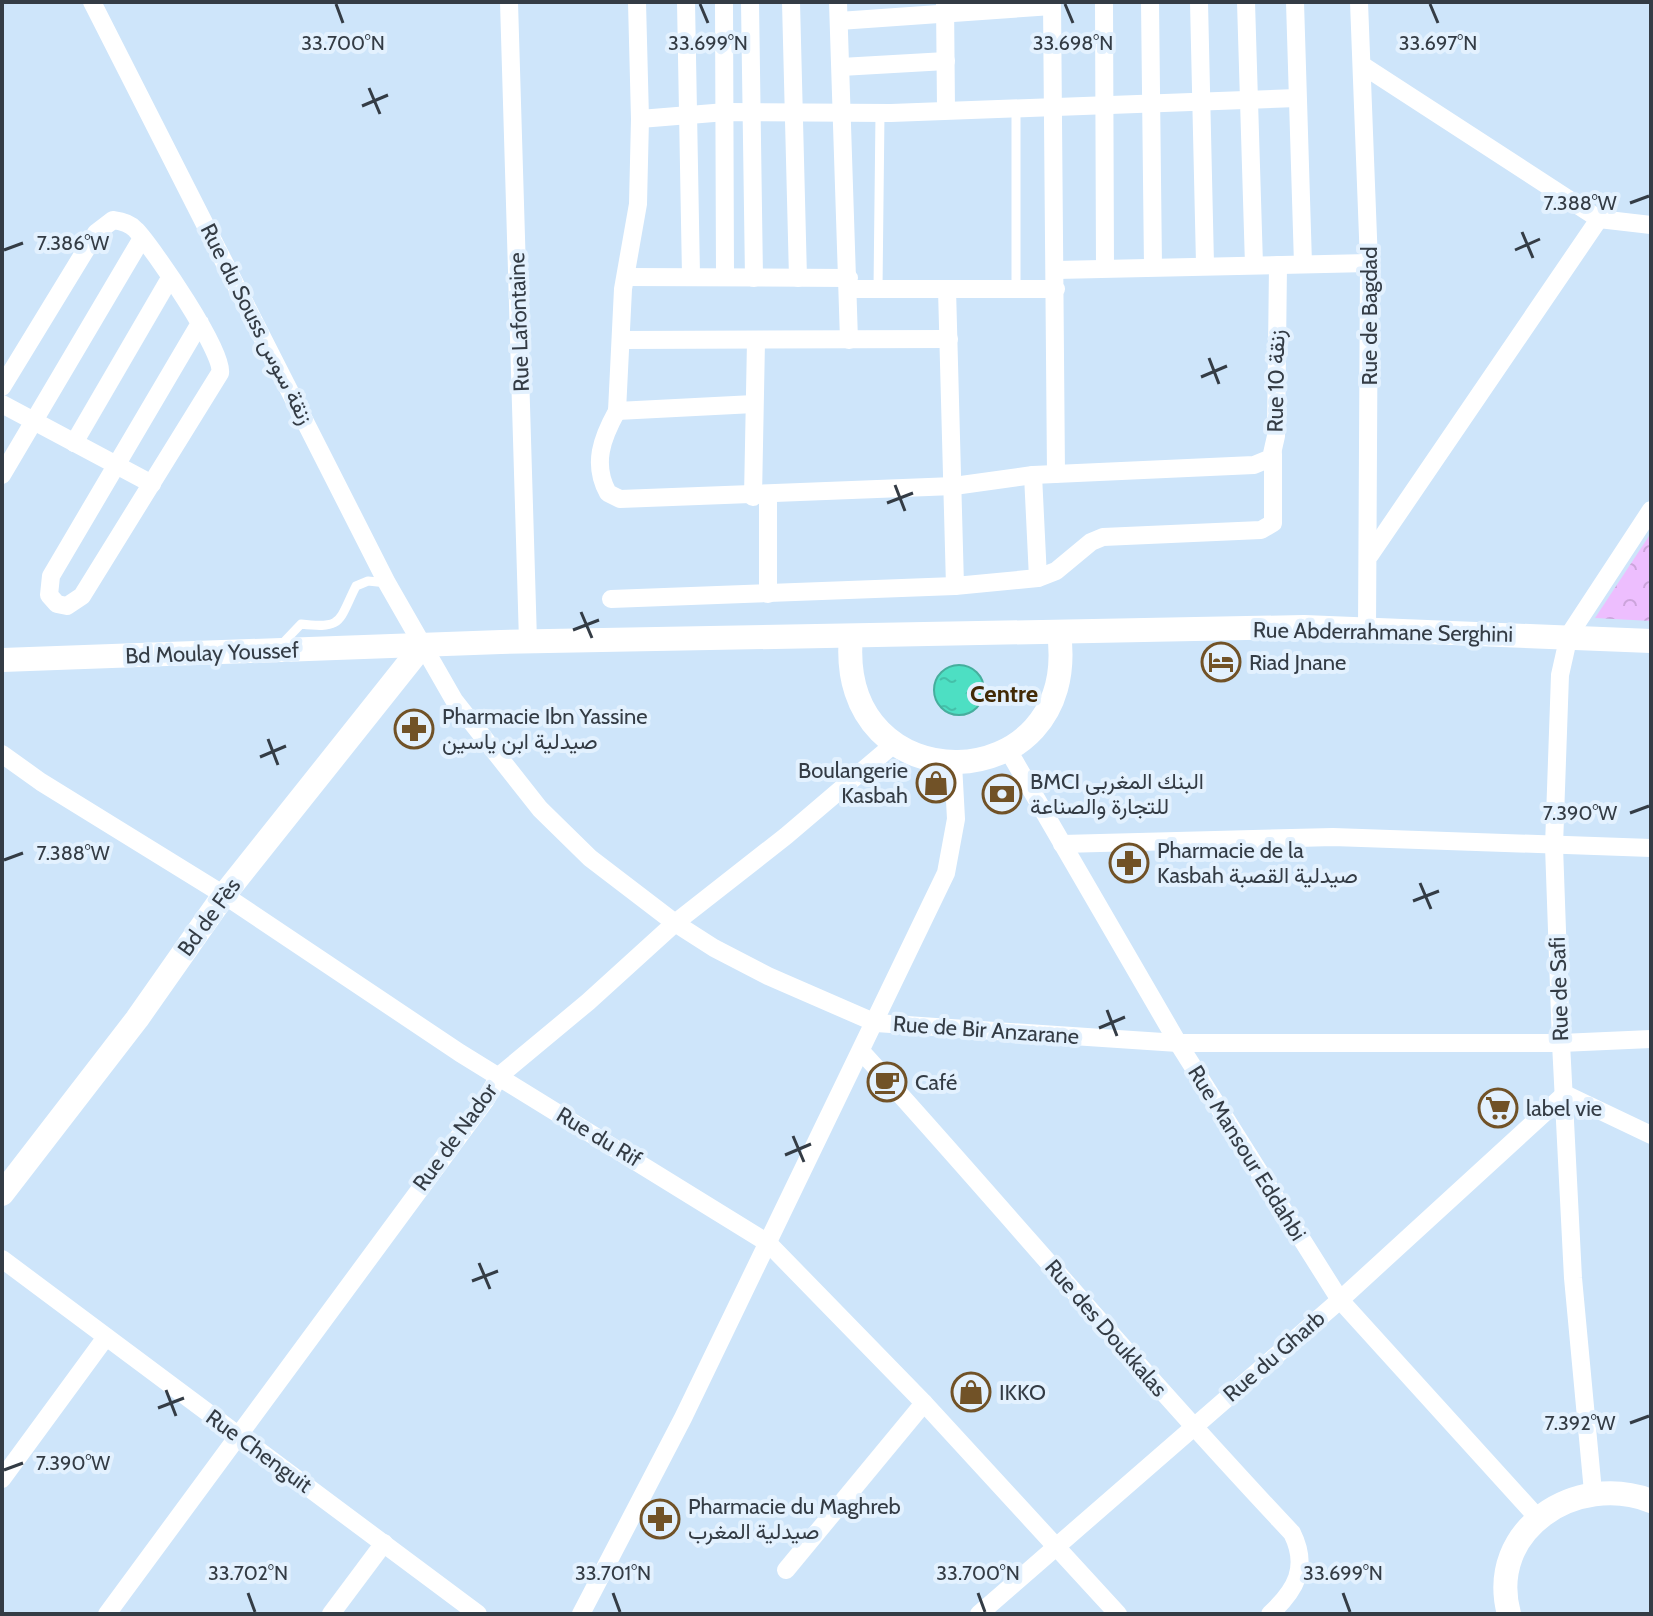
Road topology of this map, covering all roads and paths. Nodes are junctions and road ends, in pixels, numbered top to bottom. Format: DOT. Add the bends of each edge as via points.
graph roads {
  1 [pos="92,2"];
  2 [pos="509,2"];
  3 [pos="637,2"];
  4 [pos="686,2"];
  5 [pos="724,2"];
  6 [pos="750,2"];
  7 [pos="791,2"];
  8 [pos="838,2"];
  9 [pos="1104,2"];
  10 [pos="1150,2"];
  11 [pos="1199,2"];
  12 [pos="1246,2"];
  13 [pos="1295,2"];
  14 [pos="1359,2"];
  15 [pos="1052,4"];
  16 [pos="945,9"];
  17 [pos="839,21"];
  18 [pos="946,61"];
  19 [pos="1362,65"];
  20 [pos="841,67"];
  21 [pos="1248,98"];
  22 [pos="1297,98"];
  23 [pos="1200,100"];
  24 [pos="1149,104"];
  25 [pos="1103,105"];
  26 [pos="1053,107"];
  27 [pos="946,109"];
  28 [pos="1016,110"];
  29 [pos="842,111"];
  30 [pos="726,112"];
  31 [pos="754,113"];
  32 [pos="793,113"];
  33 [pos="880,113"];
  34 [pos="689,117"];
  35 [pos="640,119"];
  36 [pos="1599,219"];
  37 [pos="1651,225"];
  38 [pos="142,238"];
  39 [pos="1369,263"];
  40 [pos="1205,264"];
  41 [pos="1303,264"];
  42 [pos="1254,265"];
  43 [pos="1278,265"];
  44 [pos="1153,267"];
  45 [pos="1105,268"];
  46 [pos="1056,270"];
  47 [pos="691,276"];
  48 [pos="725,276"];
  49 [pos="626,277"];
  50 [pos="170,278"];
  51 [pos="754,278"];
  52 [pos="798,278"];
  53 [pos="849,283"];
  54 [pos="878,289"];
  55 [pos="947,289"];
  56 [pos="1016,289"];
  57 [pos="1056,289"];
  58 [pos="200,323"];
  59 [pos="949,339"];
  60 [pos="621,340"];
  61 [pos="849,340"];
  62 [pos="756,341"];
  63 [pos="2,387"];
  64 [pos="2,404"];
  65 [pos="754,404"];
  66 [pos="617,411"];
  67 [pos="33,422"];
  68 [pos="74,443"];
  69 [pos="1273,454"];
  70 [pos="116,466"];
  71 [pos="1056,474"];
  72 [pos="2,475"];
  73 [pos="1033,475"];
  74 [pos="152,484"];
  75 [pos="954,486"];
  76 [pos="761,496"];
  77 [pos="1651,510"];
  78 [pos="1370,555"];
  79 [pos="1038,578"];
  80 [pos="387,583"];
  81 [pos="955,586"];
  82 [pos="768,594"];
  83 [pos="611,599"];
  84 [pos="1367,630"];
  85 [pos="1059,633"];
  86 [pos="1569,635"];
  87 [pos="851,636"];
  88 [pos="528,641"];
  89 [pos="1651,641"];
  90 [pos="423,645"];
  91 [pos="276,650"];
  92 [pos="2,660"];
  93 [pos="894,744"];
  94 [pos="1008,750"];
  95 [pos="2,754"];
  96 [pos="953,764"];
  97 [pos="1062,844"];
  98 [pos="1554,846"];
  99 [pos="1651,848"];
  100 [pos="224,895"];
  101 [pos="675,923"];
  102 [pos="876,1023"];
  103 [pos="1651,1039"];
  104 [pos="1178,1043"];
  105 [pos="1561,1043"];
  106 [pos="861,1051"];
  107 [pos="499,1076"];
  108 [pos="1565,1094"];
  109 [pos="1651,1135"];
  110 [pos="2,1194"];
  111 [pos="768,1243"];
  112 [pos="2,1259"];
  113 [pos="1340,1300"];
  114 [pos="106,1337"];
  115 [pos="924,1403"];
  116 [pos="1192,1427"];
  117 [pos="237,1435"];
  118 [pos="2,1479"];
  119 [pos="1593,1492"];
  120 [pos="1650,1501"];
  121 [pos="1538,1518"];
  122 [pos="384,1543"];
  123 [pos="1055,1546"];
  124 [pos="786,1570"];
  125 [pos="107,1614"];
  126 [pos="331,1614"];
  127 [pos="478,1614"];
  128 [pos="581,1614"];
  129 [pos="979,1614"];
  130 [pos="1118,1614"];
  131 [pos="1270,1614"];
  132 [pos="1509,1614"];
  1 -- 80 [label="street, Rue du Souss زنقة سوس"];
  2 -- 88 [label="street, Rue Lafontaine"];
  3 -- 35 [label="street"];
  4 -- 34 [label="street"];
  5 -- 30 [label="street"];
  6 -- 31 [label="street"];
  7 -- 32 [label="street"];
  8 -- 17 [label="street"];
  9 -- 25 [label="street"];
  10 -- 24 [label="street"];
  11 -- 23 [label="street"];
  12 -- 21 [label="street"];
  13 -- 22 [label="street"];
  14 -- 19 [label="street, Rue de Bagdad"];
  15 -- 16 [label="street"];
  15 -- 26 [label="street"];
  16 -- 17 [label="street"];
  16 -- 18 [label="street"];
  17 -- 20 [label="street"];
  18 -- 20 [label="street"];
  18 -- 27 [label="street"];
  19 -- 36 [label="street"];
  19 -- 39 [label="street, Rue de Bagdad"];
  20 -- 29 [label="street"];
  21 -- 22 [label="street"];
  21 -- 23 [label="street"];
  21 -- 42 [label="street"];
  22 -- 41 [label="street"];
  23 -- 24 [label="street"];
  23 -- 40 [label="street"];
  24 -- 25 [label="street"];
  24 -- 44 [label="street"];
  25 -- 26 [label="street"];
  25 -- 45 [label="street"];
  26 -- 28 [label="street"];
  26 -- 46 [label="street"];
  27 -- 28 [label="street"];
  27 -- 33 [label="street"];
  28 -- 56 [label="lane"];
  29 -- 32 [label="street"];
  29 -- 33 [label="street"];
  29 -- 53 [label="street"];
  30 -- 31 [label="street"];
  30 -- 34 [label="street"];
  30 -- 48 [label="street"];
  31 -- 32 [label="street"];
  31 -- 51 [label="street"];
  32 -- 52 [label="street"];
  33 -- 54 [label="lane"];
  34 -- 35 [label="street"];
  34 -- 47 [label="street"];
  35 -- 49 [label="street" via="638,204"];
  36 -- 37 [label="street"];
  36 -- 78 [label="street"];
  38 -- 50 [label="street"];
  38 -- 63 [label="street" via="125,222 102,226"];
  38 -- 67 [label="street"];
  39 -- 41 [label="street"];
  39 -- 78 [label="street, Rue de Bagdad"];
  40 -- 42 [label="street"];
  40 -- 44 [label="street"];
  41 -- 43 [label="street"];
  42 -- 43 [label="street"];
  43 -- 69 [label="street, Rue 10 زنقة"];
  44 -- 45 [label="street"];
  45 -- 46 [label="street"];
  46 -- 57 [label="street"];
  47 -- 48 [label="street"];
  47 -- 49 [label="street"];
  48 -- 51 [label="street"];
  49 -- 60 [label="street"];
  50 -- 58 [label="street"];
  50 -- 68 [label="street"];
  51 -- 52 [label="street"];
  52 -- 53 [label="street"];
  53 -- 54 [label="street"];
  53 -- 61 [label="street"];
  54 -- 55 [label="street"];
  55 -- 56 [label="street"];
  55 -- 59 [label="street"];
  56 -- 57 [label="street"];
  57 -- 71 [label="street"];
  58 -- 70 [label="street"];
  58 -- 74 [label="street" via="222,368"];
  59 -- 61 [label="street"];
  59 -- 75 [label="street"];
  60 -- 62 [label="street"];
  60 -- 66 [label="street"];
  61 -- 62 [label="street"];
  62 -- 65 [label="street"];
  64 -- 67 [label="street"];
  65 -- 66 [label="street"];
  65 -- 76 [label="street"];
  66 -- 76 [label="street, Rue 10 زنقة" via="600,447 600,478 611,495 637,500"];
  67 -- 68 [label="street"];
  67 -- 72 [label="street"];
  68 -- 70 [label="street"];
  69 -- 71 [label="street, Rue 10 زنقة" via="1263,462 1235,465"];
  69 -- 79 [label="street" via="1271,526 1103,537"];
  70 -- 74 [label="street"];
  70 -- 74 [label="street" via="51,576 48,589 57,604 67,606 82,596"];
  71 -- 73 [label="street, Rue 10 زنقة"];
  73 -- 75 [label="street, Rue 10 زنقة"];
  73 -- 79 [label="street"];
  75 -- 76 [label="street, Rue 10 زنقة"];
  75 -- 81 [label="street"];
  76 -- 82 [label="street"];
  77 -- 86 [label="street, Rue de Safi"];
  78 -- 84 [label="street, Rue de Bagdad"];
  79 -- 81 [label="street"];
  80 -- 90 [label="street, Rue du Souss زنقة سوس"];
  80 -- 91 [label="lane" via="356,586 333,624 301,624"];
  81 -- 82 [label="street"];
  82 -- 83 [label="street"];
  84 -- 85 [label="street, Rue Abderrahmane Serghini"];
  84 -- 86 [label="street, Rue Abderrahmane Serghini"];
  85 -- 87 [label="street, Rue Abderrahmane Serghini"];
  85 -- 94 [label="street" via="1061,672 1053,700 1038,725"];
  86 -- 89 [label="street, Rue Abderrahmane Serghini"];
  86 -- 98 [label="street, Rue de Safi" via="1560,675"];
  87 -- 88 [label="street"];
  87 -- 93 [label="street" via="851,677 857,696"];
  88 -- 90 [label="street"];
  90 -- 91 [label="street, Bd Moulay Youssef"];
  90 -- 100 [label="street, Bd de Fès"];
  90 -- 101 [label="street, Rue de Bir Anzarane" via="454,700 540,809 590,858"];
  91 -- 92 [label="street, Bd Moulay Youssef"];
  93 -- 96 [label="street"];
  93 -- 101 [label="street, Rue de Nador"];
  94 -- 96 [label="street" via="982,761"];
  94 -- 97 [label="street, Rue Mansour Eddahbi"];
  95 -- 100 [label="street, Rue du Rif"];
  96 -- 102 [label="street" via="956,819 946,873"];
  97 -- 98 [label="street" via="1333,837"];
  97 -- 104 [label="street, Rue Mansour Eddahbi"];
  98 -- 99 [label="street"];
  98 -- 105 [label="street, Rue de Safi"];
  100 -- 107 [label="street, Rue du Rif"];
  100 -- 110 [label="street, Bd de Fès" via="137,1019"];
  101 -- 102 [label="street, Rue de Bir Anzarane" via="768,976"];
  101 -- 107 [label="street, Rue de Nador"];
  102 -- 104 [label="street, Rue de Bir Anzarane"];
  102 -- 106 [label="street"];
  103 -- 105 [label="street, Rue de Bir Anzarane"];
  104 -- 105 [label="street, Rue de Bir Anzarane"];
  104 -- 113 [label="street, Rue Mansour Eddahbi"];
  105 -- 108 [label="street, Rue de Safi"];
  106 -- 111 [label="street"];
  106 -- 116 [label="street, Rue des Doukkalas"];
  107 -- 111 [label="street, Rue du Rif"];
  107 -- 117 [label="street, Rue de Nador"];
  108 -- 109 [label="street"];
  108 -- 113 [label="street, Rue du Gharb"];
  108 -- 119 [label="street, Rue de Safi" via="1573,1278"];
  111 -- 115 [label="street, Rue du Rif"];
  111 -- 128 [label="street"];
  112 -- 114 [label="street, Rue Chenguit"];
  113 -- 116 [label="street, Rue du Gharb"];
  113 -- 121 [label="street, Rue Mansour Eddahbi"];
  114 -- 117 [label="street, Rue Chenguit"];
  114 -- 118 [label="street"];
  115 -- 123 [label="street, Rue du Rif"];
  115 -- 124 [label="street"];
  116 -- 123 [label="street, Rue du Gharb"];
  116 -- 131 [label="street, Rue des Doukkalas" via="1292,1533 1298,1546 1297,1585"];
  117 -- 122 [label="street, Rue Chenguit"];
  117 -- 125 [label="street, Rue de Nador"];
  119 -- 120 [label="street" via="1622,1492"];
  119 -- 121 [label="street" via="1564,1501"];
  121 -- 132 [label="street" via="1512,1559"];
  122 -- 126 [label="street"];
  122 -- 127 [label="street, Rue Chenguit"];
  123 -- 129 [label="street, Rue du Gharb"];
  123 -- 130 [label="street, Rue du Rif"];
}
